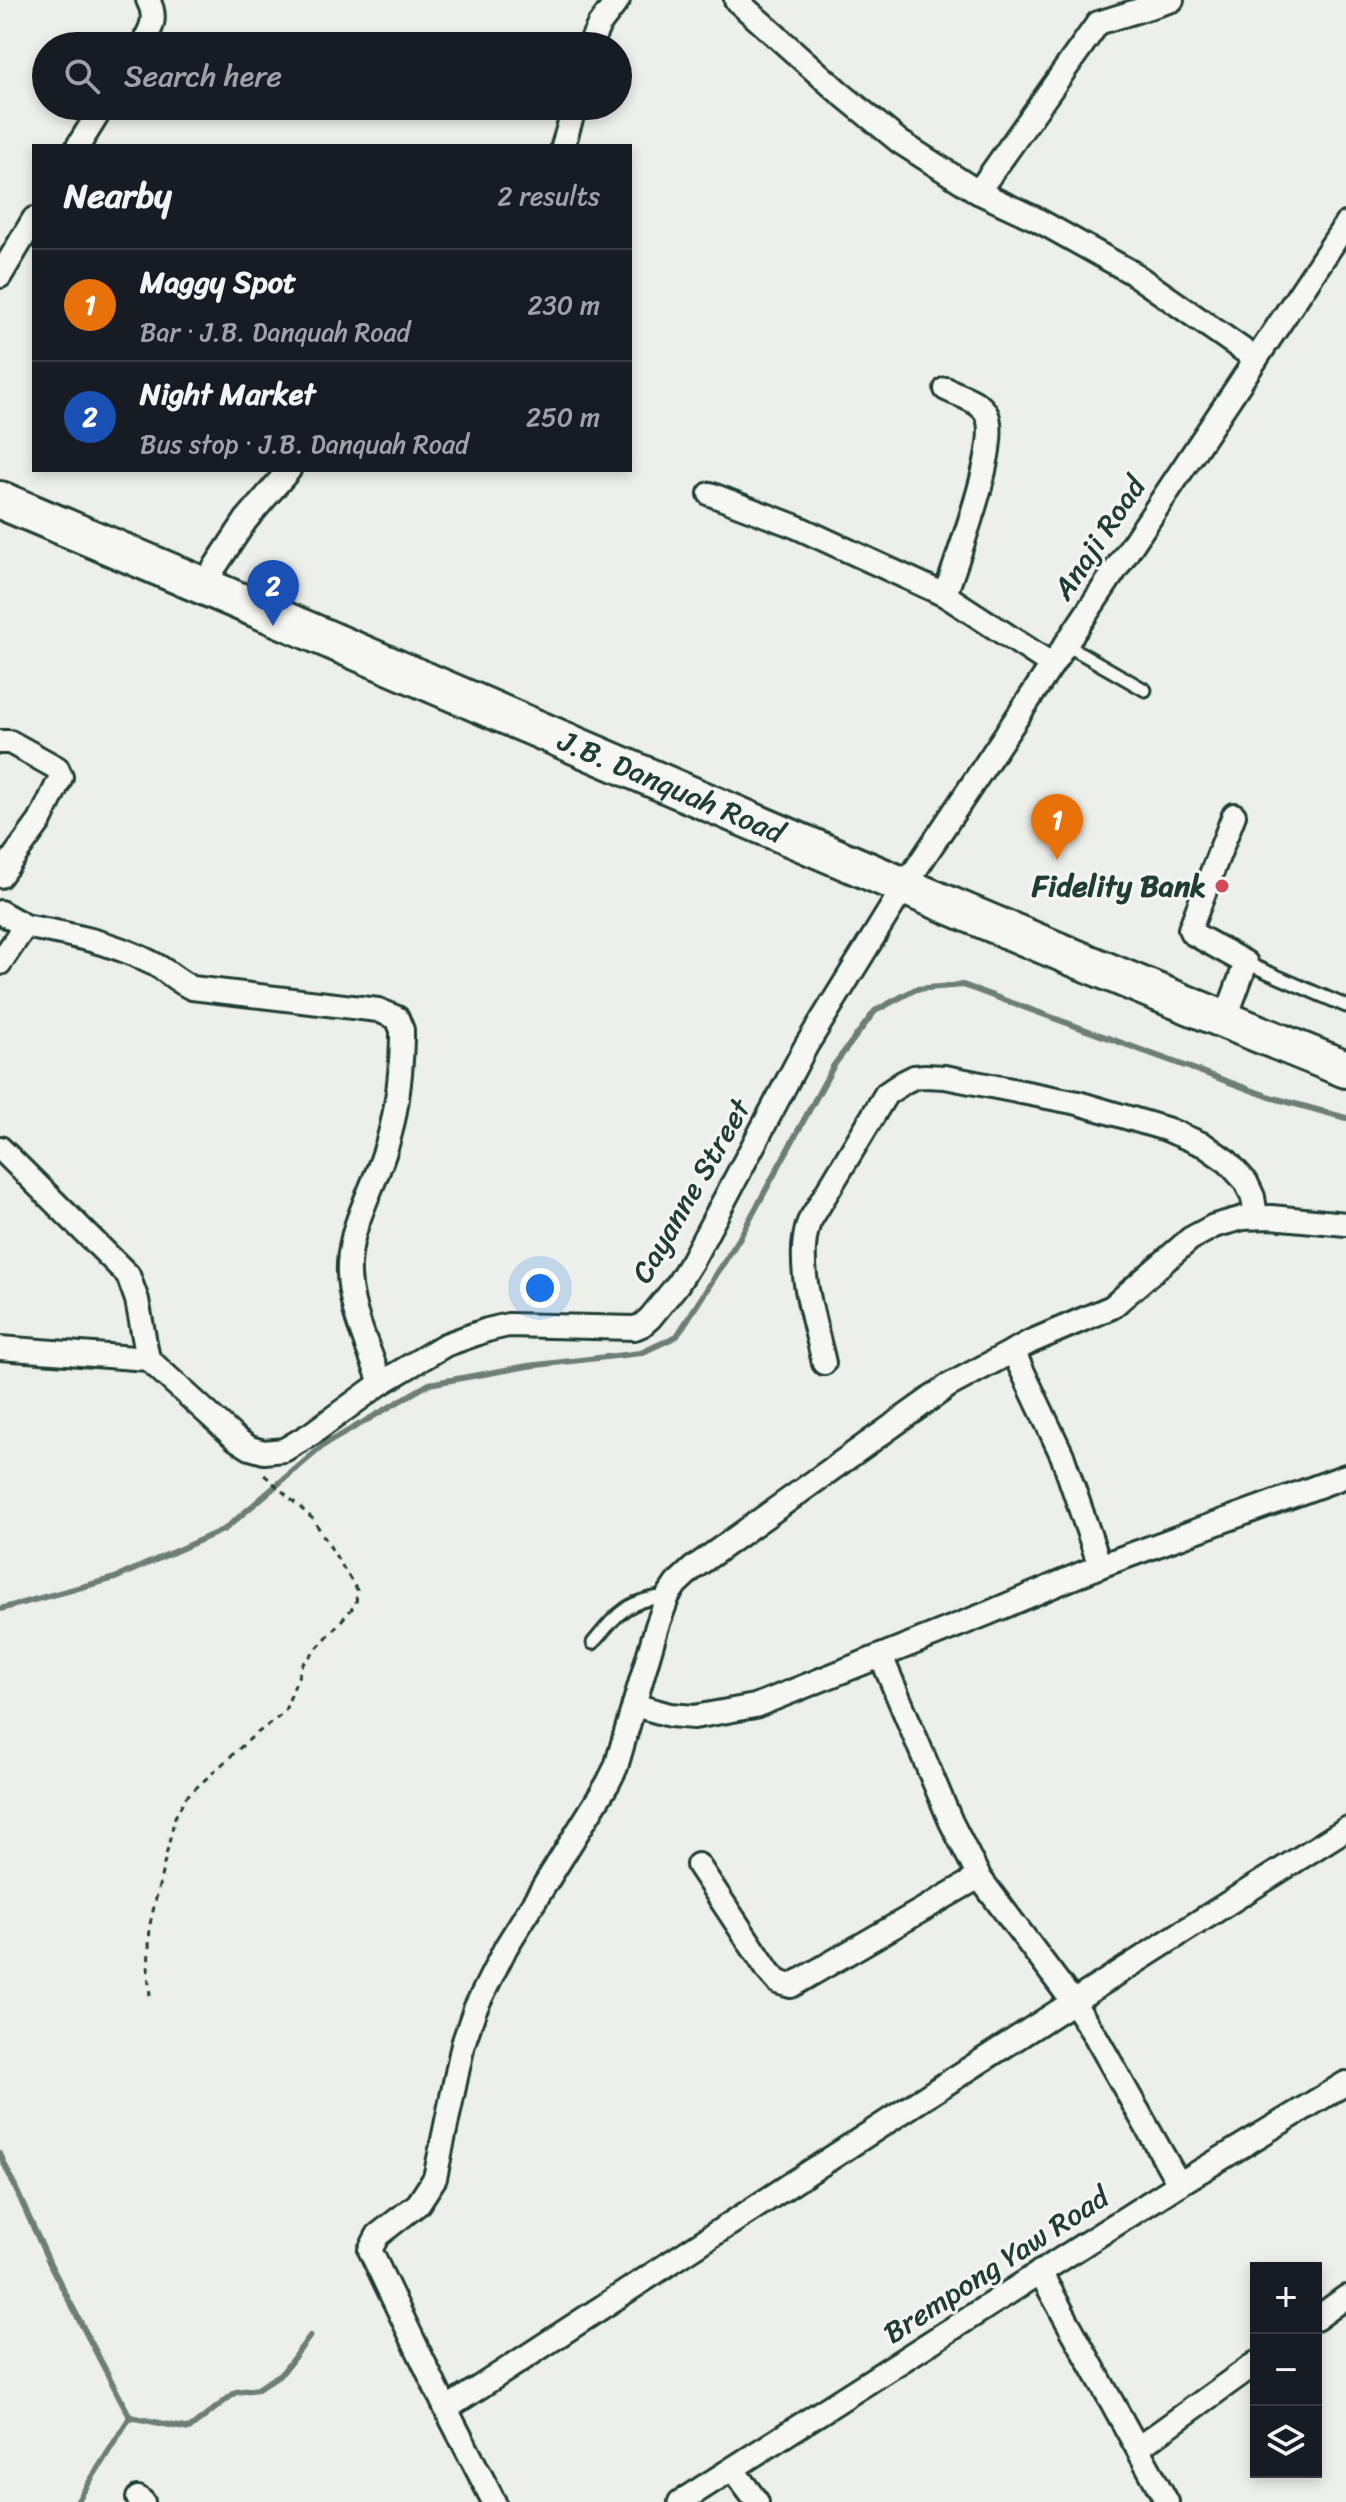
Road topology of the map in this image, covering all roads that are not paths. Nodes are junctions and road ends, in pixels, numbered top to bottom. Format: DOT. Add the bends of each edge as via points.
graph roads {
  1 [pos="148,0"];
  2 [pos="618,0"];
  3 [pos="736,0"];
  4 [pos="1172,0"];
  5 [pos="150,32"];
  6 [pos="596,32"];
  7 [pos="94,120"];
  8 [pos="571,120"];
  9 [pos="79,144"];
  10 [pos="564,144"];
  11 [pos="978,192"];
  12 [pos="32,222"];
  13 [pos="1346,224"];
  14 [pos="0,276"];
  15 [pos="1256,359"];
  16 [pos="946,389"];
  17 [pos="287,472"];
  18 [pos="710,494"];
  19 [pos="0,500"];
  20 [pos="203,585"];
  21 [pos="945,595"];
  22 [pos="1065,644"];
  23 [pos="1051,664"];
  24 [pos="1145,690"];
  25 [pos="0,742"];
  26 [pos="1234,815"];
  27 [pos="0,876"];
  28 [pos="904,887"];
  29 [pos="0,912"];
  30 [pos="25,926"];
  31 [pos="0,963"];
  32 [pos="1246,963"];
  33 [pos="1346,1006"];
  34 [pos="1225,1020"];
  35 [pos="1346,1069"];
  36 [pos="0,1148"];
  37 [pos="1256,1217"];
  38 [pos="1346,1224"];
  39 [pos="0,1348"];
  40 [pos="1013,1351"];
  41 [pos="148,1359"];
  42 [pos="824,1363"];
  43 [pos="381,1383"];
  44 [pos="1346,1476"];
  45 [pos="1100,1566"];
  46 [pos="668,1596"];
  47 [pos="593,1643"];
  48 [pos="881,1656"];
  49 [pos="634,1705"];
  50 [pos="1346,1829"];
  51 [pos="698,1865"];
  52 [pos="979,1877"];
  53 [pos="1073,2002"];
  54 [pos="1346,2083"];
  55 [pos="1179,2184"];
  56 [pos="1040,2272"];
  57 [pos="1346,2297"];
  58 [pos="1322,2315"];
  59 [pos="1250,2367"];
  60 [pos="446,2409"];
  61 [pos="1138,2448"];
  62 [pos="733,2470"];
  63 [pos="494,2502"];
  64 [pos="680,2502"];
  65 [pos="757,2502"];
  66 [pos="1167,2502"];
  1 -- 5 [label="street" via="154,11"];
  2 -- 6 [label="street"];
  3 -- 11 [label="street" via="900,142"];
  4 -- 11 [label="street" via="1098,23"];
  7 -- 9 [label="street"];
  8 -- 10 [label="street"];
  11 -- 15 [label="street" via="1131,272"];
  12 -- 14 [label="street"];
  13 -- 15 [label="street, Anaji Road"];
  15 -- 22 [label="street, Anaji Road"];
  16 -- 21 [label="street" via="982,407 990,427 974,507"];
  17 -- 20 [label="street" via="246,520"];
  18 -- 21 [label="street" via="797,527"];
  19 -- 20 [label="highway, J.B. Danquah Road"];
  20 -- 28 [label="highway, J.B. Danquah Road"];
  21 -- 23 [label="street"];
  22 -- 23 [label="street, Anaji Road"];
  22 -- 24 [label="lane"];
  23 -- 28 [label="street, Anaji Road"];
  25 -- 27 [label="street" via="10,742 57,768 61,777 40,821"];
  26 -- 32 [label="street" via="1190,929"];
  28 -- 34 [label="highway, J.B. Danquah Road"];
  28 -- 43 [label="street, Cayanne Street" via="806,1046 692,1261 650,1318 635,1328 508,1325 445,1345"];
  29 -- 30 [label="street"];
  30 -- 31 [label="street"];
  30 -- 43 [label="street" via="142,958 192,988 378,1010 397,1018 402,1038 394,1122 357,1218 349,1266 350,1288"];
  32 -- 33 [label="lane"];
  32 -- 34 [label="street"];
  34 -- 35 [label="highway, J.B. Danquah Road"];
  36 -- 41 [label="street" via="128,1275"];
  37 -- 38 [label="street"];
  37 -- 40 [label="street" via="1214,1226 1190,1239 1112,1307"];
  37 -- 42 [label="street" via="1253,1197 1239,1173 1204,1145 1166,1129 1078,1103 945,1077 914,1077 886,1094 809,1222 804,1264"];
  39 -- 41 [label="street"];
  40 -- 45 [label="street" via="1062,1455"];
  40 -- 46 [label="street" via="948,1386 692,1569"];
  41 -- 43 [label="street, Cayanne Street" via="236,1439 264,1452 294,1444"];
  44 -- 45 [label="street"];
  45 -- 48 [label="street"];
  46 -- 47 [label="lane" via="628,1605"];
  46 -- 49 [label="street"];
  48 -- 49 [label="street" via="755,1706 713,1715 670,1715"];
  48 -- 52 [label="street"];
  49 -- 60 [label="street" via="608,1783 506,1947 475,2009 435,2178 418,2204 378,2235 370,2250"];
  50 -- 53 [label="street"];
  51 -- 52 [label="street" via="769,1972 791,1986"];
  52 -- 53 [label="street"];
  53 -- 55 [label="street"];
  53 -- 60 [label="street"];
  54 -- 55 [label="street, Brempong Yaw Road"];
  55 -- 56 [label="street, Brempong Yaw Road"];
  56 -- 61 [label="street"];
  56 -- 62 [label="street, Brempong Yaw Road"];
  57 -- 58 [label="street"];
  59 -- 61 [label="street"];
  60 -- 63 [label="street"];
  61 -- 66 [label="street"];
  62 -- 64 [label="street, Brempong Yaw Road"];
  62 -- 65 [label="street"];
}
